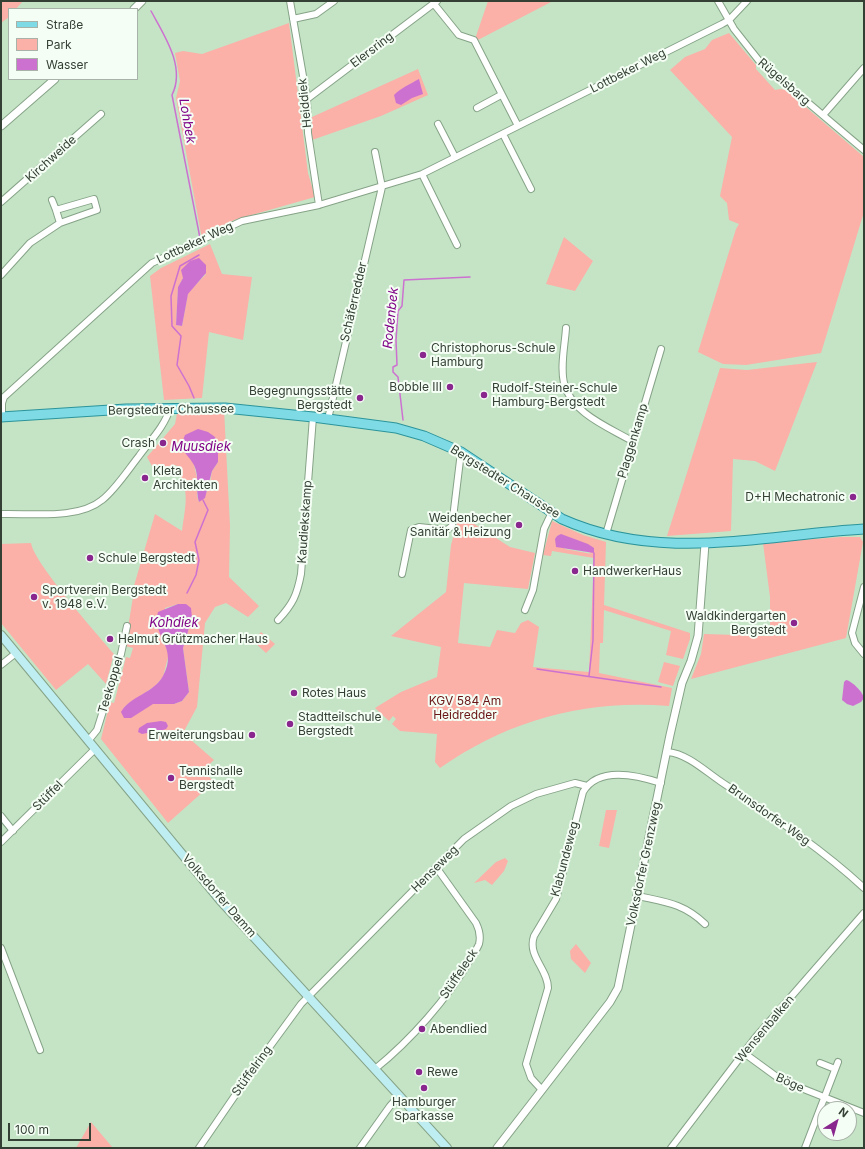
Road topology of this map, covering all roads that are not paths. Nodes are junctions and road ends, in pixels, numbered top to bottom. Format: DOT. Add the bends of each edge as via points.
graph roads {
  1 [pos="290,1"];
  2 [pos="334,1"];
  3 [pos="718,1"];
  4 [pos="747,1"];
  5 [pos="436,2"];
  6 [pos="293,18"];
  7 [pos="729,20"];
  8 [pos="864,68"];
  9 [pos="54,80"];
  10 [pos="501,95"];
  11 [pos="307,99"];
  12 [pos="477,108"];
  13 [pos="101,114"];
  14 [pos="822,115"];
  15 [pos="438,124"];
  16 [pos="1,126"];
  17 [pos="518,126"];
  18 [pos="503,134"];
  19 [pos="864,150"];
  20 [pos="375,152"];
  21 [pos="455,157"];
  22 [pos="422,174"];
  23 [pos="382,187"];
  24 [pos="531,190"];
  25 [pos="52,200"];
  26 [pos="1,202"];
  27 [pos="319,205"];
  28 [pos="56,210"];
  29 [pos="60,223"];
  30 [pos="457,246"];
  31 [pos="1,275"];
  32 [pos="566,328"];
  33 [pos="661,349"];
  34 [pos="170,408"];
  35 [pos="2,417"];
  36 [pos="313,417"];
  37 [pos="328,418"];
  38 [pos="632,441"];
  39 [pos="461,452"];
  40 [pos="552,512"];
  41 [pos="1,514"];
  42 [pos="864,529"];
  43 [pos="606,534"];
  44 [pos="705,544"];
  45 [pos="402,574"];
  46 [pos="864,587"];
  47 [pos="525,610"];
  48 [pos="278,620"];
  49 [pos="127,626"];
  50 [pos="1,635"];
  51 [pos="16,653"];
  52 [pos="864,654"];
  53 [pos="1,665"];
  54 [pos="88,741"];
  55 [pos="95,749"];
  56 [pos="668,752"];
  57 [pos="661,784"];
  58 [pos="587,786"];
  59 [pos="1,816"];
  60 [pos="13,831"];
  61 [pos="1,842"];
  62 [pos="436,867"];
  63 [pos="864,888"];
  64 [pos="638,896"];
  65 [pos="864,913"];
  66 [pos="705,924"];
  67 [pos="1,948"];
  68 [pos="308,997"];
  69 [pos="40,1050"];
  70 [pos="744,1053"];
  71 [pos="820,1063"];
  72 [pos="375,1069"];
  73 [pos="542,1090"];
  74 [pos="399,1096"];
  75 [pos="824,1097"];
  76 [pos="864,1113"];
  77 [pos="199,1148"];
  78 [pos="360,1148"];
  79 [pos="447,1148"];
  80 [pos="496,1148"];
  81 [pos="671,1148"];
  82 [pos="804,1148"];
  1 -- 6 [label="street, Heiddiek"];
  2 -- 6 [label="street" via="316,14"];
  3 -- 7 [label="street, Rügelsbarg"];
  4 -- 7 [label="street, Lottbeker Weg"];
  5 -- 10 [label="street" via="459,35 474,40"];
  5 -- 11 [label="street, Elersring"];
  6 -- 11 [label="street, Heiddiek"];
  7 -- 14 [label="street, Rügelsbarg" via="760,62"];
  7 -- 17 [label="street, Lottbeker Weg"];
  8 -- 14 [label="street"];
  9 -- 16 [label="street"];
  10 -- 12 [label="street"];
  10 -- 17 [label="street"];
  11 -- 27 [label="street, Heiddiek" via="308,133"];
  13 -- 26 [label="street, Kirchweide"];
  14 -- 19 [label="street, Rügelsbarg"];
  15 -- 21 [label="street"];
  17 -- 18 [label="street, Lottbeker Weg"];
  18 -- 21 [label="street, Lottbeker Weg"];
  18 -- 24 [label="street"];
  20 -- 23 [label="street"];
  21 -- 22 [label="street, Lottbeker Weg"];
  22 -- 23 [label="street, Lottbeker Weg"];
  22 -- 30 [label="street"];
  23 -- 27 [label="street, Lottbeker Weg"];
  23 -- 37 [label="street, Schäferredder"];
  25 -- 28 [label="street"];
  27 -- 35 [label="street, Lottbeker Weg" via="242,221 152,264 4,397"];
  28 -- 29 [label="street"];
  28 -- 29 [label="street" via="94,199 97,210"];
  29 -- 31 [label="street" via="30,243"];
  32 -- 38 [label="street" via="564,383 575,405"];
  33 -- 38 [label="street, Plaggenkamp"];
  34 -- 35 [label="main road, Bergstedter Chaussee"];
  34 -- 36 [label="main road, Bergstedter Chaussee" via="224,408"];
  34 -- 41 [label="street" via="166,419 128,471 103,500 91,508 64,513"];
  36 -- 37 [label="main road, Bergstedter Chaussee"];
  36 -- 48 [label="street, Kaudiekskamp" via="301,574 296,595 290,607"];
  37 -- 39 [label="main road, Bergstedter Chaussee" via="400,429"];
  38 -- 43 [label="street, Plaggenkamp"];
  39 -- 40 [label="main road, Bergstedter Chaussee"];
  39 -- 45 [label="street" via="452,526 447,530 419,527 411,530"];
  40 -- 43 [label="main road, Bergstedter Chaussee" via="572,523"];
  40 -- 47 [label="street" via="544,529 533,590"];
  42 -- 44 [label="main road, Bergstedter Chaussee"];
  43 -- 44 [label="main road, Bergstedter Chaussee" via="644,542"];
  44 -- 56 [label="street, Volksdorfer Grenzweg" via="698,636 682,683"];
  46 -- 52 [label="street" via="852,634 855,643"];
  49 -- 54 [label="street, Teekoppel" via="97,730"];
  50 -- 51 [label="main road, Volksdorfer Damm"];
  51 -- 53 [label="street"];
  51 -- 54 [label="main road, Volksdorfer Damm"];
  54 -- 55 [label="main road, Volksdorfer Damm"];
  55 -- 60 [label="street, Stüffel"];
  55 -- 68 [label="main road, Volksdorfer Damm" via="220,900"];
  56 -- 57 [label="street, Volksdorfer Grenzweg"];
  56 -- 63 [label="street, Brunsdorfer Weg" via="684,756 745,798 822,853"];
  57 -- 58 [label="street" via="637,777 608,776 597,778"];
  57 -- 64 [label="street, Volksdorfer Grenzweg"];
  58 -- 62 [label="street, Henseweg" via="575,783 561,786 511,806 476,829"];
  58 -- 73 [label="street, Klabundeweg" via="580,803 556,899 533,939 534,952 547,978 548,988 526,1064 530,1078"];
  59 -- 60 [label="street"];
  60 -- 61 [label="street, Stüffel"];
  62 -- 68 [label="street, Henseweg"];
  62 -- 72 [label="street, Stüffeleck" via="476,923 479,944 437,1006"];
  64 -- 66 [label="street" via="664,900 693,913"];
  64 -- 73 [label="street, Volksdorfer Grenzweg" via="618,988"];
  65 -- 70 [label="street, Wensenbalken"];
  67 -- 69 [label="street"];
  68 -- 72 [label="main road, Volksdorfer Damm"];
  68 -- 77 [label="street, Stüffelring" via="249,1075"];
  70 -- 75 [label="street, Böge" via="774,1076"];
  70 -- 81 [label="street, Wensenbalken"];
  71 -- 75 [label="street" via="836,1065"];
  72 -- 74 [label="main road, Volksdorfer Damm"];
  73 -- 80 [label="street, Volksdorfer Grenzweg"];
  74 -- 78 [label="street"];
  74 -- 79 [label="main road, Volksdorfer Damm"];
  75 -- 76 [label="street, Böge"];
  75 -- 82 [label="street"];
}
